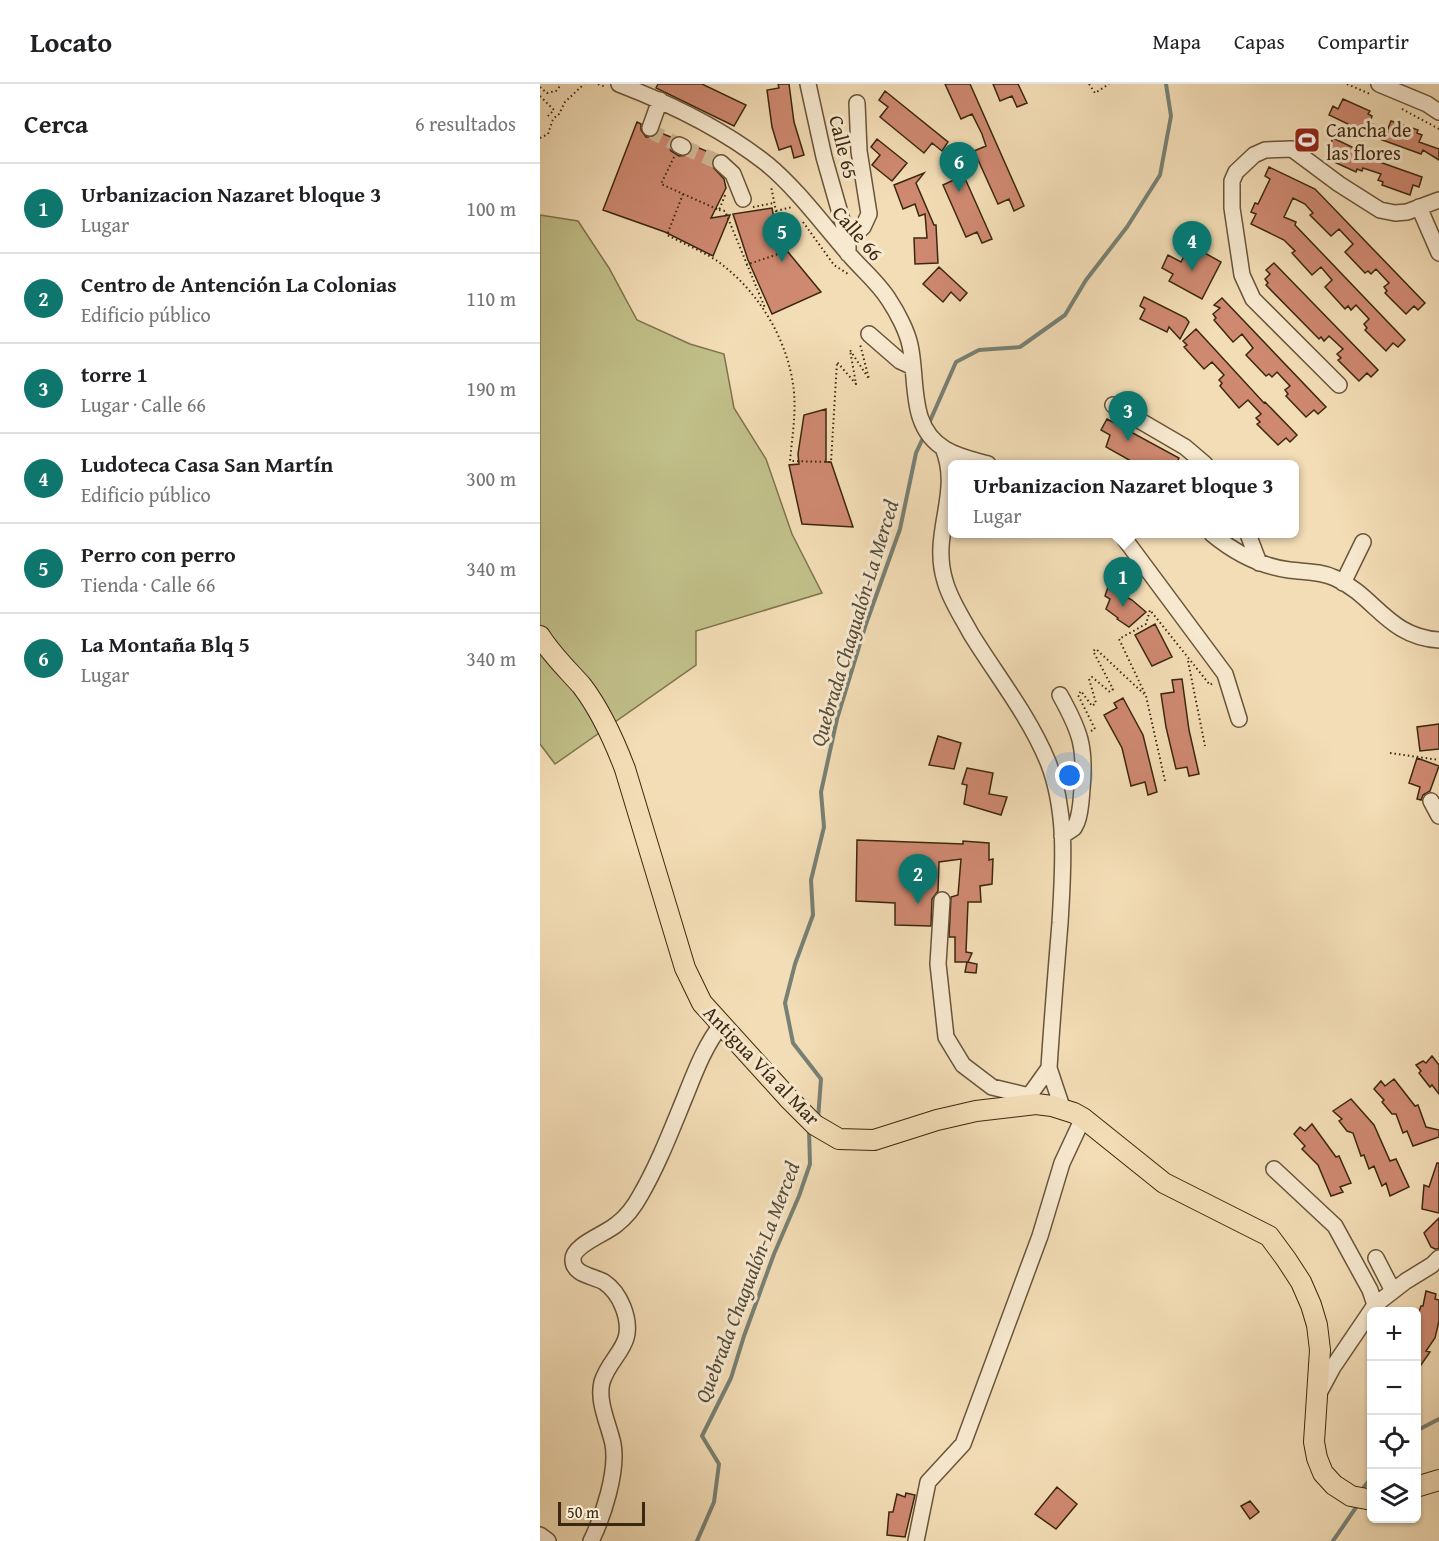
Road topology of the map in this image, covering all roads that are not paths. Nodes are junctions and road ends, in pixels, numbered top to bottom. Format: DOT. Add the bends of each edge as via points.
graph roads {
  1 [pos="619,84"];
  2 [pos="808,84"];
  3 [pos="1379,84"];
  4 [pos="660,100"];
  5 [pos="857,103"];
  6 [pos="1439,112"];
  7 [pos="650,128"];
  8 [pos="721,162"];
  9 [pos="743,199"];
  10 [pos="1439,200"];
  11 [pos="1419,207"];
  12 [pos="848,247"];
  13 [pos="1439,253"];
  14 [pos="869,334"];
  15 [pos="913,367"];
  16 [pos="1339,385"];
  17 [pos="1113,405"];
  18 [pos="944,448"];
  19 [pos="972,460"];
  20 [pos="1199,460"];
  21 [pos="948,462"];
  22 [pos="948,509"];
  23 [pos="1124,538"];
  24 [pos="1217,538"];
  25 [pos="1250,538"];
  26 [pos="1363,542"];
  27 [pos="1259,563"];
  28 [pos="1343,583"];
  29 [pos="540,636"];
  30 [pos="1439,640"];
  31 [pos="1060,695"];
  32 [pos="1239,718"];
  33 [pos="1431,801"];
  34 [pos="1439,816"];
  35 [pos="1062,836"];
  36 [pos="942,900"];
  37 [pos="722,1024"];
  38 [pos="1049,1068"];
  39 [pos="1026,1101"];
  40 [pos="1063,1110"];
  41 [pos="1083,1118"];
  42 [pos="1274,1169"];
  43 [pos="1376,1258"];
  44 [pos="1437,1265"];
  45 [pos="1393,1291"];
  46 [pos="1375,1305"];
  47 [pos="1317,1395"];
  48 [pos="1439,1480"];
  49 [pos="1421,1485"];
  50 [pos="1367,1499"];
  51 [pos="540,1535"];
  52 [pos="548,1541"];
  53 [pos="591,1541"];
  54 [pos="916,1541"];
  1 -- 4 [label="street, Calle 66"];
  2 -- 12 [label="street, Calle 65"];
  3 -- 6 [label="street"];
  4 -- 7 [label="street"];
  4 -- 12 [label="street, Calle 66" via="767,165"];
  5 -- 12 [label="street" via="859,151 869,214"];
  8 -- 9 [label="street" via="733,174"];
  10 -- 11 [label="street"];
  11 -- 13 [label="street"];
  11 -- 16 [label="street" via="1395,213 1380,210 1292,150 1265,150 1236,172 1232,208 1242,274 1253,299"];
  12 -- 15 [label="street, Calle 66" via="889,299 910,344"];
  14 -- 15 [label="street"];
  15 -- 18 [label="street, Calle 66" via="923,427"];
  17 -- 20 [label="street" via="1185,447"];
  18 -- 19 [label="street, Calle 66"];
  18 -- 21 [label="street"];
  22 -- 35 [label="street" via="939,550 945,581 956,608 1048,762"];
  23 -- 32 [label="street" via="1225,674"];
  24 -- 27 [label="street" via="1243,557"];
  25 -- 27 [label="street"];
  26 -- 28 [label="street"];
  27 -- 28 [label="street" via="1317,572"];
  28 -- 30 [label="street" via="1409,633"];
  29 -- 37 [label="main road, Antigua Vía al Mar" via="582,687 613,739 685,968 702,1003"];
  31 -- 35 [label="street" via="1080,735 1085,764 1080,814 1074,828"];
  33 -- 34 [label="street"];
  35 -- 38 [label="street" via="1064,861"];
  36 -- 39 [label="street" via="938,964 946,1037 963,1065 992,1087"];
  37 -- 39 [label="main road, Antigua Vía al Mar" via="815,1125 840,1139 874,1140 936,1120"];
  37 -- 53 [label="street" via="712,1035 640,1198 616,1225 577,1249 573,1257 579,1271 602,1281 616,1295 626,1318 627,1332 624,1347 602,1382 603,1408 614,1447 612,1481"];
  38 -- 39 [label="street"];
  38 -- 40 [label="street"];
  39 -- 40 [label="main road, Antigua Vía al Mar"];
  40 -- 41 [label="main road, Antigua Vía al Mar"];
  41 -- 47 [label="main road, Antigua Vía al Mar" via="1164,1183 1269,1236 1301,1282 1311,1305 1320,1350"];
  41 -- 54 [label="street" via="1062,1163 1040,1236 963,1444 928,1482"];
  42 -- 46 [label="street" via="1335,1226"];
  43 -- 45 [label="street"];
  44 -- 45 [label="street"];
  45 -- 46 [label="street"];
  46 -- 47 [label="street"];
  47 -- 50 [label="main road, Antigua Vía al Mar" via="1314,1442 1323,1473 1351,1496"];
  48 -- 49 [label="main road"];
  51 -- 52 [label="street"];
}
